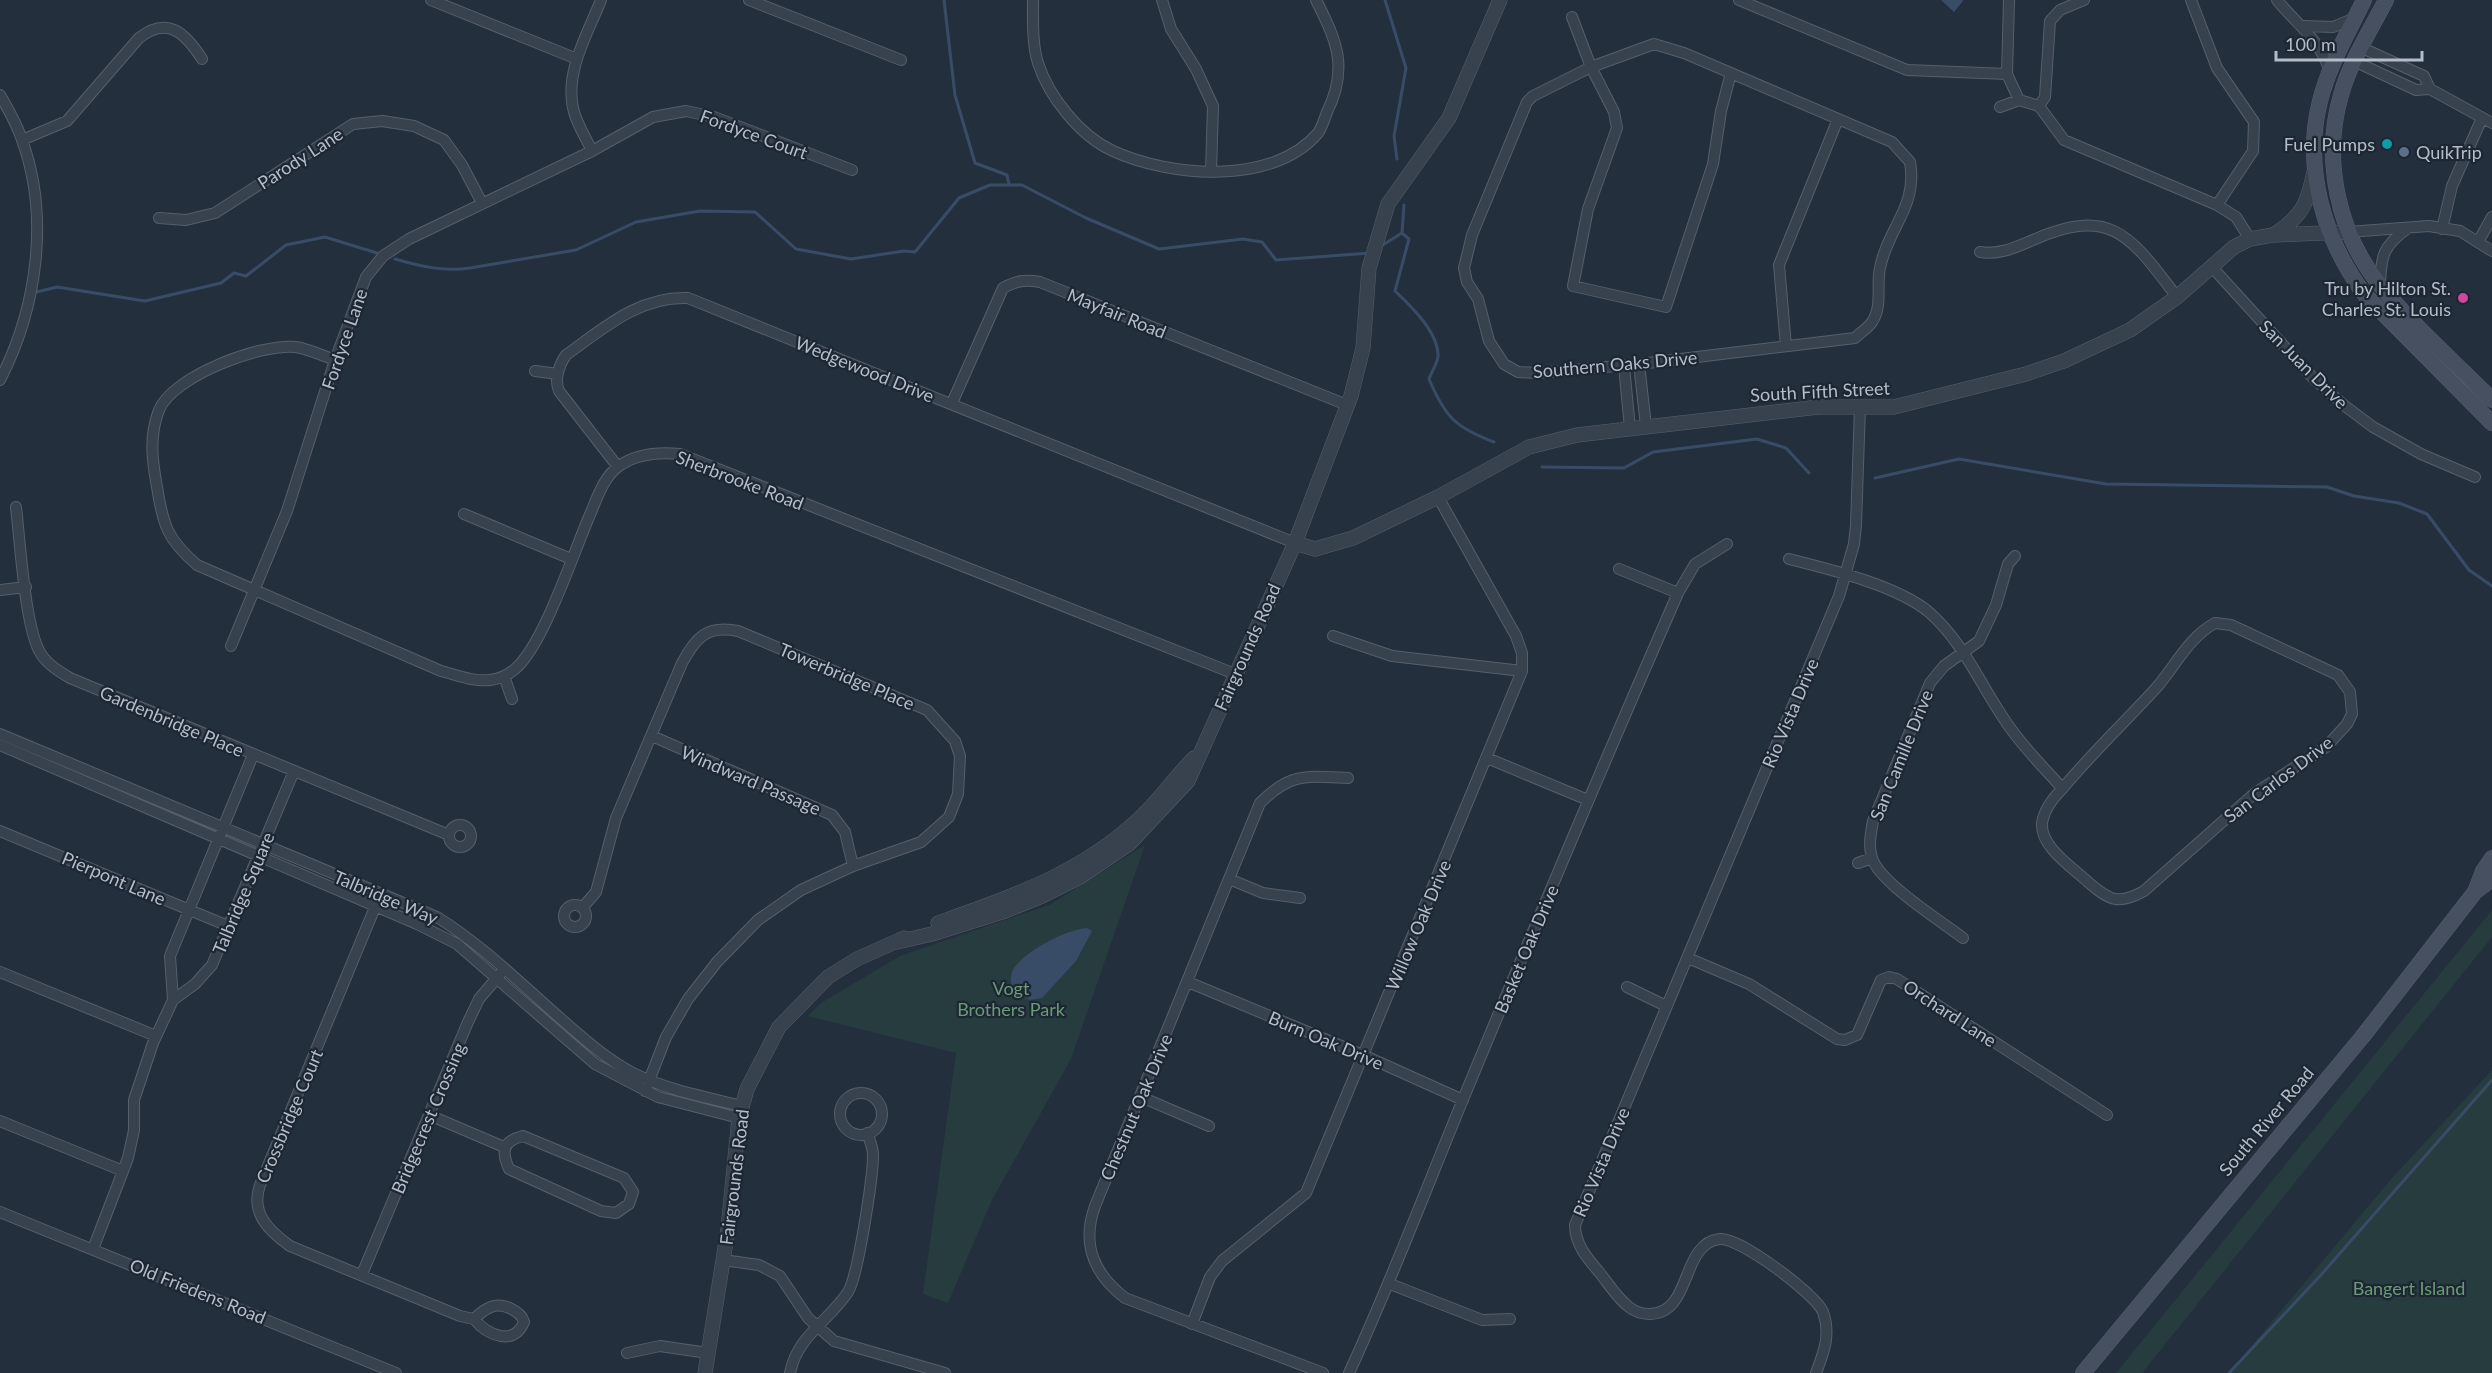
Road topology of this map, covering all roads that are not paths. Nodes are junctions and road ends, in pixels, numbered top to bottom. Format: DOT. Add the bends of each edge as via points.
graph roads {
  1 [pos="431,0"];
  2 [pos="601,0"];
  3 [pos="748,0"];
  4 [pos="1033,0"];
  5 [pos="1162,0"];
  6 [pos="1316,0"];
  7 [pos="1500,0"];
  8 [pos="1738,0"];
  9 [pos="2009,0"];
  10 [pos="2084,0"];
  11 [pos="2191,0"];
  12 [pos="2277,0"];
  13 [pos="2364,0"];
  14 [pos="2386,0"];
  15 [pos="1572,17"];
  16 [pos="2355,18"];
  17 [pos="2304,26"];
  18 [pos="2357,54"];
  19 [pos="202,59"];
  20 [pos="578,59"];
  21 [pos="901,60"];
  22 [pos="1591,67"];
  23 [pos="2330,71"];
  24 [pos="1731,73"];
  25 [pos="2007,74"];
  26 [pos="0,95"];
  27 [pos="2019,100"];
  28 [pos="2039,106"];
  29 [pos="2000,107"];
  30 [pos="1838,119"];
  31 [pos="2487,120"];
  32 [pos="22,140"];
  33 [pos="592,152"];
  34 [pos="2315,165"];
  35 [pos="852,170"];
  36 [pos="1211,172"];
  37 [pos="482,203"];
  38 [pos="2217,205"];
  39 [pos="2492,217"];
  40 [pos="159,218"];
  41 [pos="2409,228"];
  42 [pos="2442,228"];
  43 [pos="2331,232"];
  44 [pos="2348,232"];
  45 [pos="2273,235"];
  46 [pos="2250,239"];
  47 [pos="2478,242"];
  48 [pos="2492,250"];
  49 [pos="1980,252"];
  50 [pos="2211,266"];
  51 [pos="2379,285"];
  52 [pos="2176,297"];
  53 [pos="1786,346"];
  54 [pos="335,360"];
  55 [pos="1640,364"];
  56 [pos="1624,366"];
  57 [pos="535,371"];
  58 [pos="558,374"];
  59 [pos="0,380"];
  60 [pos="2492,400"];
  61 [pos="952,403"];
  62 [pos="1347,405"];
  63 [pos="1860,408"];
  64 [pos="2492,423"];
  65 [pos="1646,426"];
  66 [pos="1630,428"];
  67 [pos="618,466"];
  68 [pos="2475,477"];
  69 [pos="1438,497"];
  70 [pos="16,507"];
  71 [pos="464,514"];
  72 [pos="1295,543"];
  73 [pos="1727,544"];
  74 [pos="2015,556"];
  75 [pos="571,559"];
  76 [pos="1789,559"];
  77 [pos="1619,569"];
  78 [pos="1845,573"];
  79 [pos="26,587"];
  80 [pos="0,590"];
  81 [pos="254,590"];
  82 [pos="1678,593"];
  83 [pos="1332,636"];
  84 [pos="231,645"];
  85 [pos="1963,651"];
  86 [pos="1522,671"];
  87 [pos="1235,675"];
  88 [pos="504,676"];
  89 [pos="512,699"];
  90 [pos="0,734"];
  91 [pos="652,736"];
  92 [pos="0,745"];
  93 [pos="253,755"];
  94 [pos="1487,758"];
  95 [pos="294,771"];
  96 [pos="1348,778"];
  97 [pos="2062,788"];
  98 [pos="1588,800"];
  99 [pos="222,827"];
  100 [pos="0,831"];
  101 [pos="449,834"];
  102 [pos="218,838"];
  103 [pos="265,843"];
  104 [pos="260,856"];
  105 [pos="1872,858"];
  106 [pos="2492,858"];
  107 [pos="1858,862"];
  108 [pos="853,866"];
  109 [pos="1228,879"];
  110 [pos="2492,879"];
  111 [pos="2475,892"];
  112 [pos="380,894"];
  113 [pos="1300,898"];
  114 [pos="376,906"];
  115 [pos="582,907"];
  116 [pos="190,909"];
  117 [pos="228,926"];
  118 [pos="1964,938"];
  119 [pos="1688,958"];
  120 [pos="0,972"];
  121 [pos="501,974"];
  122 [pos="1188,982"];
  123 [pos="1627,987"];
  124 [pos="173,1000"];
  125 [pos="1666,1006"];
  126 [pos="156,1036"];
  127 [pos="1364,1055"];
  128 [pos="650,1080"];
  129 [pos="645,1091"];
  130 [pos="1141,1097"];
  131 [pos="1463,1100"];
  132 [pos="740,1112"];
  133 [pos="429,1115"];
  134 [pos="2107,1115"];
  135 [pos="0,1121"];
  136 [pos="1209,1126"];
  137 [pos="867,1133"];
  138 [pos="504,1147"];
  139 [pos="123,1171"];
  140 [pos="0,1212"];
  141 [pos="93,1249"];
  142 [pos="723,1260"];
  143 [pos="362,1274"];
  144 [pos="1390,1284"];
  145 [pos="474,1318"];
  146 [pos="1510,1319"];
  147 [pos="1192,1324"];
  148 [pos="816,1327"];
  149 [pos="627,1353"];
  150 [pos="708,1353"];
  151 [pos="396,1373"];
  152 [pos="705,1373"];
  153 [pos="790,1373"];
  154 [pos="945,1373"];
  155 [pos="1323,1373"];
  156 [pos="1349,1373"];
  157 [pos="1816,1373"];
  158 [pos="2083,1373"];
  1 -- 20 [label="street"];
  2 -- 20 [label="street"];
  3 -- 21 [label="street"];
  4 -- 36 [label="street" via="1038,62 1052,93 1078,126 1112,151 1161,168"];
  5 -- 36 [label="street" via="1171,29 1213,106"];
  6 -- 36 [label="street" via="1338,59 1336,93 1319,132 1294,152 1258,168"];
  7 -- 62 [label="street, Fairgrounds Road" via="1449,118 1403,180 1380,224 1367,283 1363,348"];
  8 -- 25 [label="street" via="1907,70"];
  9 -- 25 [label="street"];
  10 -- 28 [label="street" via="2060,10 2050,21 2045,97"];
  11 -- 38 [label="street" via="2217,68 2254,122 2253,152"];
  12 -- 17 [label="street"];
  13 -- 16 [label="main road"];
  14 -- 18 [label="main road"];
  15 -- 22 [label="street"];
  16 -- 17 [label="street" via="2333,27"];
  16 -- 18 [label="main road"];
  16 -- 23 [label="main road"];
  17 -- 23 [label="street" via="2322,50"];
  18 -- 31 [label="street" via="2416,90 2430,89"];
  18 -- 44 [label="main road" via="2339,102 2333,160 2338,200"];
  19 -- 32 [label="street" via="182,33 166,28 151,30 139,38 67,121"];
  20 -- 33 [label="street" via="571,83 573,109"];
  22 -- 24 [label="street, Southern Oaks Drive" via="1654,44"];
  22 -- 24 [label="street" via="1614,112 1617,128 1588,209 1573,286 1666,308 1713,164"];
  22 -- 56 [label="street, Southern Oaks Drive" via="1527,102 1472,235 1464,268 1467,282 1478,299 1489,341 1504,364 1518,372 1537,373"];
  23 -- 34 [label="main road" via="2316,127"];
  24 -- 30 [label="street, Southern Oaks Drive"];
  25 -- 27 [label="street"];
  26 -- 32 [label="street"];
  27 -- 28 [label="street"];
  27 -- 29 [label="street"];
  28 -- 38 [label="street" via="2064,140"];
  30 -- 53 [label="street" via="1779,265"];
  30 -- 53 [label="street, Southern Oaks Drive" via="1892,142 1902,151 1910,162 1911,194 1881,261 1876,283 1880,299 1873,322 1855,338"];
  31 -- 42 [label="street" via="2452,186"];
  32 -- 59 [label="street" via="34,199 34,274 13,355"];
  33 -- 35 [label="street, Fordyce Court" via="653,117 686,111 714,117"];
  33 -- 37 [label="street, Fordyce Lane"];
  34 -- 43 [label="main road" via="2321,211"];
  34 -- 45 [label="street" via="2308,200 2294,221"];
  37 -- 40 [label="street, Parody Lane" via="444,140 414,126 382,121 353,124 215,213 186,220"];
  37 -- 54 [label="street, Fordyce Lane" via="383,256 366,277"];
  38 -- 46 [label="street" via="2236,217"];
  39 -- 47 [label="street"];
  41 -- 42 [label="street"];
  41 -- 44 [label="street"];
  41 -- 51 [label="street" via="2392,239 2381,256"];
  42 -- 47 [label="street" via="2460,231"];
  43 -- 44 [label="street, South Fifth Street"];
  43 -- 45 [label="street, South Fifth Street"];
  43 -- 64 [label="main road" via="2348,272 2366,295"];
  44 -- 51 [label="main road"];
  45 -- 46 [label="street, South Fifth Street"];
  46 -- 50 [label="street, South Fifth Street"];
  47 -- 48 [label="street"];
  49 -- 52 [label="street" via="2006,251 2059,228 2095,225 2119,232 2133,242"];
  50 -- 52 [label="street, South Fifth Street"];
  50 -- 68 [label="street, San Juan Drive" via="2314,378 2345,406 2421,454"];
  51 -- 60 [label="main road"];
  52 -- 63 [label="street, South Fifth Street" via="2130,330 2064,361 1908,404"];
  53 -- 55 [label="street, Southern Oaks Drive"];
  54 -- 81 [label="street, Fordyce Lane" via="287,511"];
  54 -- 81 [label="street" via="297,347 243,354 192,379 160,407 151,454 162,519 176,547 197,565"];
  55 -- 56 [label="street, Southern Oaks Drive"];
  55 -- 65 [label="street"];
  56 -- 66 [label="street"];
  57 -- 58 [label="street"];
  58 -- 61 [label="street, Wedgewood Drive" via="566,355 620,317 645,303 668,297 688,298"];
  58 -- 67 [label="street" via="559,391"];
  61 -- 62 [label="street, Mayfair Road" via="1003,288 1029,280"];
  61 -- 72 [label="street, Wedgewood Drive"];
  62 -- 72 [label="street, Fairgrounds Road"];
  63 -- 65 [label="street, South Fifth Street" via="1819,407"];
  63 -- 78 [label="street, Rio Vista Drive" via="1856,525"];
  65 -- 66 [label="street, South Fifth Street"];
  66 -- 69 [label="street, South Fifth Street" via="1529,447"];
  67 -- 75 [label="street" via="600,490"];
  67 -- 87 [label="street, Sherbrooke Road" via="644,455 680,454"];
  69 -- 72 [label="street, South Fifth Street" via="1325,548"];
  69 -- 86 [label="street, Willow Oak Drive" via="1516,636 1522,653"];
  70 -- 79 [label="street, Gardenbridge Place"];
  71 -- 75 [label="street"];
  72 -- 87 [label="street, Fairgrounds Road"];
  73 -- 82 [label="street, Basket Oak Drive" via="1695,564"];
  74 -- 85 [label="street, San Camille Drive" via="2002,578 1988,628 1979,641"];
  75 -- 88 [label="street" via="539,635 517,668"];
  76 -- 78 [label="street"];
  77 -- 82 [label="street"];
  78 -- 85 [label="street" via="1928,611"];
  78 -- 119 [label="street, Rio Vista Drive" via="1830,619"];
  79 -- 80 [label="street"];
  79 -- 93 [label="street, Gardenbridge Place" via="32,633 52,667"];
  81 -- 84 [label="street, Fordyce Lane"];
  81 -- 88 [label="street" via="441,671 482,680"];
  82 -- 98 [label="street, Basket Oak Drive"];
  83 -- 86 [label="street" via="1392,656"];
  85 -- 97 [label="street" via="2011,730"];
  85 -- 105 [label="street, San Camille Drive" via="1930,683 1873,821"];
  86 -- 94 [label="street, Willow Oak Drive"];
  87 -- 132 [label="street, Fairgrounds Road" via="1188,781 1130,844 1042,897 897,942 828,977 779,1027 747,1089"];
  88 -- 89 [label="street"];
  90 -- 99 [label="street, Talbridge Way"];
  91 -- 108 [label="street, Windward Passage" via="832,815 844,832"];
  91 -- 108 [label="street, Towerbridge Place" via="693,643 706,633 724,628 927,710 955,741 960,756 958,794 949,817 921,842"];
  91 -- 115 [label="street, Towerbridge Place" via="616,818 596,892"];
  92 -- 102 [label="street, Talbridge Way"];
  93 -- 95 [label="street, Gardenbridge Place"];
  93 -- 99 [label="street, Talbridge Square"];
  94 -- 98 [label="street"];
  94 -- 127 [label="street, Willow Oak Drive"];
  95 -- 101 [label="street, Gardenbridge Place"];
  95 -- 103 [label="street, Talbridge Square"];
  96 -- 109 [label="street, Chestnut Oak Drive" via="1309,776 1285,781 1271,791 1260,803"];
  97 -- 97 [label="street, San Carlos Drive" via="2157,687 2201,630 2215,623 2231,626 2338,675 2350,692 2352,714 2326,747 2255,793 2144,891 2126,901 2100,893 2048,844 2042,822"];
  98 -- 131 [label="street, Basket Oak Drive"];
  99 -- 102 [label="street, Talbridge Square"];
  99 -- 103 [label="street, Talbridge Way"];
  100 -- 116 [label="street, Pierpont Lane"];
  102 -- 104 [label="street, Talbridge Way"];
  102 -- 116 [label="street, Talbridge Square"];
  103 -- 104 [label="street, Talbridge Square"];
  103 -- 112 [label="street, Talbridge Way"];
  104 -- 114 [label="street, Talbridge Way"];
  104 -- 117 [label="street, Talbridge Square"];
  105 -- 107 [label="street"];
  105 -- 118 [label="street" via="1884,877"];
  106 -- 111 [label="main road, South River Road"];
  108 -- 128 [label="street, Towerbridge Place" via="801,890 758,920 717,962 682,1008"];
  109 -- 113 [label="street" via="1263,893"];
  109 -- 122 [label="street, Chestnut Oak Drive"];
  110 -- 111 [label="main road, South River Road"];
  111 -- 158 [label="main road, South River Road" via="2362,1036"];
  112 -- 114 [label="street, Crossbridge Court"];
  112 -- 121 [label="street, Talbridge Way" via="437,917 462,933"];
  114 -- 121 [label="street, Talbridge Way" via="457,944"];
  114 -- 143 [label="street, Crossbridge Court" via="256,1193 261,1220 271,1232 290,1246"];
  116 -- 117 [label="street, Pierpont Lane"];
  116 -- 124 [label="street, Talbridge Square" via="170,956"];
  117 -- 124 [label="street, Talbridge Square" via="212,965"];
  119 -- 125 [label="street, Rio Vista Drive"];
  119 -- 134 [label="street, Orchard Lane" via="1749,984 1837,1039 1845,1040 1857,1035 1881,980 1897,979"];
  120 -- 126 [label="street"];
  121 -- 128 [label="street, Talbridge Way" via="592,1045"];
  121 -- 129 [label="street, Talbridge Way" via="595,1064"];
  121 -- 133 [label="street, Bridgecrest Crossing" via="479,999"];
  122 -- 127 [label="street, Burn Oak Drive"];
  122 -- 130 [label="street, Chestnut Oak Drive"];
  123 -- 125 [label="street"];
  124 -- 126 [label="street, Talbridge Square"];
  125 -- 157 [label="street, Rio Vista Drive" via="1575,1225 1575,1236 1597,1270 1628,1306 1641,1314 1656,1314 1669,1307 1693,1261 1711,1242 1737,1242 1822,1308 1828,1334"];
  126 -- 139 [label="street, Talbridge Square" via="134,1100 134,1130"];
  127 -- 131 [label="street, Burn Oak Drive"];
  127 -- 147 [label="street, Willow Oak Drive" via="1306,1193 1222,1261 1209,1277"];
  128 -- 129 [label="street, Towerbridge Place"];
  128 -- 132 [label="street, Talbridge Way"];
  129 -- 132 [label="street, Talbridge Way"];
  130 -- 136 [label="street"];
  130 -- 147 [label="street, Chestnut Oak Drive" via="1090,1220 1090,1252 1108,1285 1125,1298"];
  131 -- 144 [label="street, Basket Oak Drive"];
  132 -- 142 [label="street, Fairgrounds Road"];
  133 -- 138 [label="street"];
  133 -- 143 [label="street, Bridgecrest Crossing"];
  135 -- 139 [label="street"];
  137 -- 148 [label="street" via="873,1156 855,1275 841,1302"];
  138 -- 138 [label="street" via="509,1169 601,1211 616,1213 629,1204 633,1192 624,1178 523,1136 509,1140"];
  139 -- 141 [label="street, Talbridge Square"];
  140 -- 141 [label="street, Old Friedens Road"];
  141 -- 151 [label="street, Old Friedens Road"];
  142 -- 148 [label="street" via="759,1265 780,1276"];
  142 -- 150 [label="street, Fairgrounds Road"];
  143 -- 145 [label="street, Crossbridge Court" via="460,1316"];
  144 -- 146 [label="street" via="1482,1320"];
  144 -- 156 [label="street, Basket Oak Drive"];
  147 -- 155 [label="street, Chestnut Oak Drive"];
  148 -- 153 [label="street" via="796,1350"];
  148 -- 154 [label="street" via="845,1345"];
  149 -- 150 [label="street" via="660,1347"];
  150 -- 152 [label="street, Fairgrounds Road"];
}
